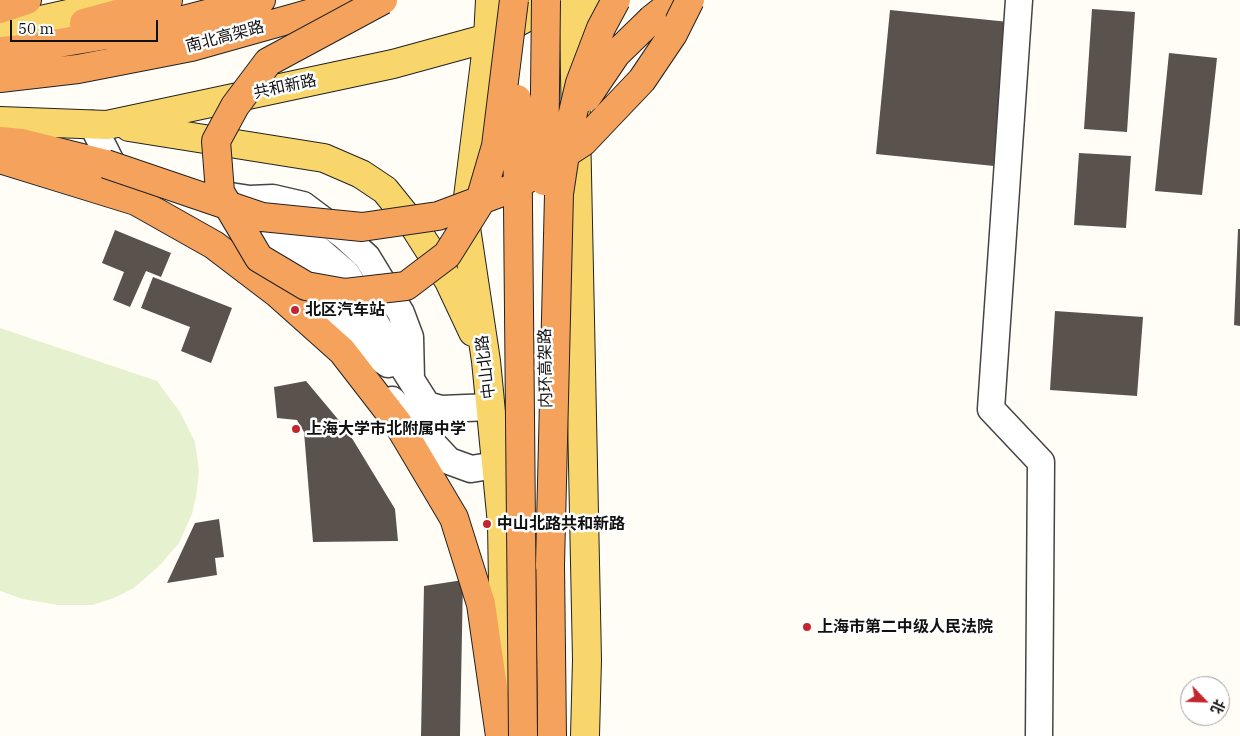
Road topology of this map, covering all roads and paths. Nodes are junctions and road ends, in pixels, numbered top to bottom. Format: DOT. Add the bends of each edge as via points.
graph roads {
  1 [pos="28,0"];
  2 [pos="127,0"];
  3 [pos="168,0"];
  4 [pos="261,0"];
  5 [pos="358,0"];
  6 [pos="382,0"];
  7 [pos="490,0"];
  8 [pos="516,0"];
  9 [pos="546,0"];
  10 [pos="559,0"];
  11 [pos="572,0"];
  12 [pos="593,0"];
  13 [pos="616,0"];
  14 [pos="676,0"];
  15 [pos="690,0"];
  16 [pos="1019,0"];
  17 [pos="0,10"];
  18 [pos="0,29"];
  19 [pos="488,38"];
  20 [pos="0,44"];
  21 [pos="0,51"];
  22 [pos="0,78"];
  23 [pos="0,120"];
  24 [pos="100,124"];
  25 [pos="568,134"];
  26 [pos="0,141"];
  27 [pos="0,159"];
  28 [pos="194,188"];
  29 [pos="486,361"];
  30 [pos="411,379"];
  31 [pos="490,407"];
  32 [pos="496,465"];
  33 [pos="550,565"];
  34 [pos="586,660"];
  35 [pos="500,736"];
  36 [pos="505,736"];
  37 [pos="523,736"];
  38 [pos="552,736"];
  39 [pos="586,736"];
  40 [pos="1039,736"];
  1 -- 17 [label="highway"];
  2 -- 18 [label="main road"];
  3 -- 20 [label="highway"];
  4 -- 21 [label="highway, 南北高架路" via="160,26"];
  5 -- 22 [label="highway, 南北高架路" via="191,47 78,69"];
  6 -- 8 [label="highway, bridge" via="268,62 235,106 216,141 220,192 259,258 306,286 345,293 406,286 447,255 479,204 496,146"];
  7 -- 19 [label="main road, 中山北路"];
  8 -- 37 [label="highway, 内环高架路, bridge"];
  9 -- 33 [label="highway, 内环高架路, bridge" via="544,150"];
  10 -- 19 [label="main road, 共和新路"];
  11 -- 34 [label="main road"];
  12 -- 34 [label="main road" via="596,590"];
  13 -- 25 [label="highway, bridge" via="601,28 580,83"];
  14 -- 25 [label="highway, bridge" via="616,54 591,90"];
  15 -- 26 [label="highway, bridge" via="642,80 583,142 513,188 438,216 362,227 262,216 106,164 22,143"];
  16 -- 40 [label="lane" via="991,409 1041,462"];
  19 -- 24 [label="main road, 共和新路" via="393,64"];
  19 -- 29 [label="main road, 中山北路" via="465,221"];
  23 -- 24 [label="main road, 共和新路"];
  24 -- 28 [label="lane" via="133,162"];
  24 -- 29 [label="main road" via="324,158 361,174 385,190 414,226 449,281"];
  24 -- 32 [label="lane" via="118,176 144,196 225,240 304,297 404,415 449,461 471,469"];
  25 -- 33 [label="highway, bridge" via="559,194"];
  27 -- 35 [label="highway" via="136,202 188,230 214,245 277,293 342,351 397,422 454,518 481,604"];
  28 -- 30 [label="lane" via="305,267 330,294 375,355"];
  28 -- 30 [label="lane" via="233,197 251,205 318,249 346,274"];
  29 -- 31 [label="main road, 中山北路"];
  30 -- 31 [label="lane" via="428,405 441,408"];
  31 -- 32 [label="main road, 中山北路"];
  32 -- 36 [label="main road, 中山北路" via="502,524"];
  33 -- 38 [label="highway, 内环高架路"];
  34 -- 39 [label="main road"];
}
